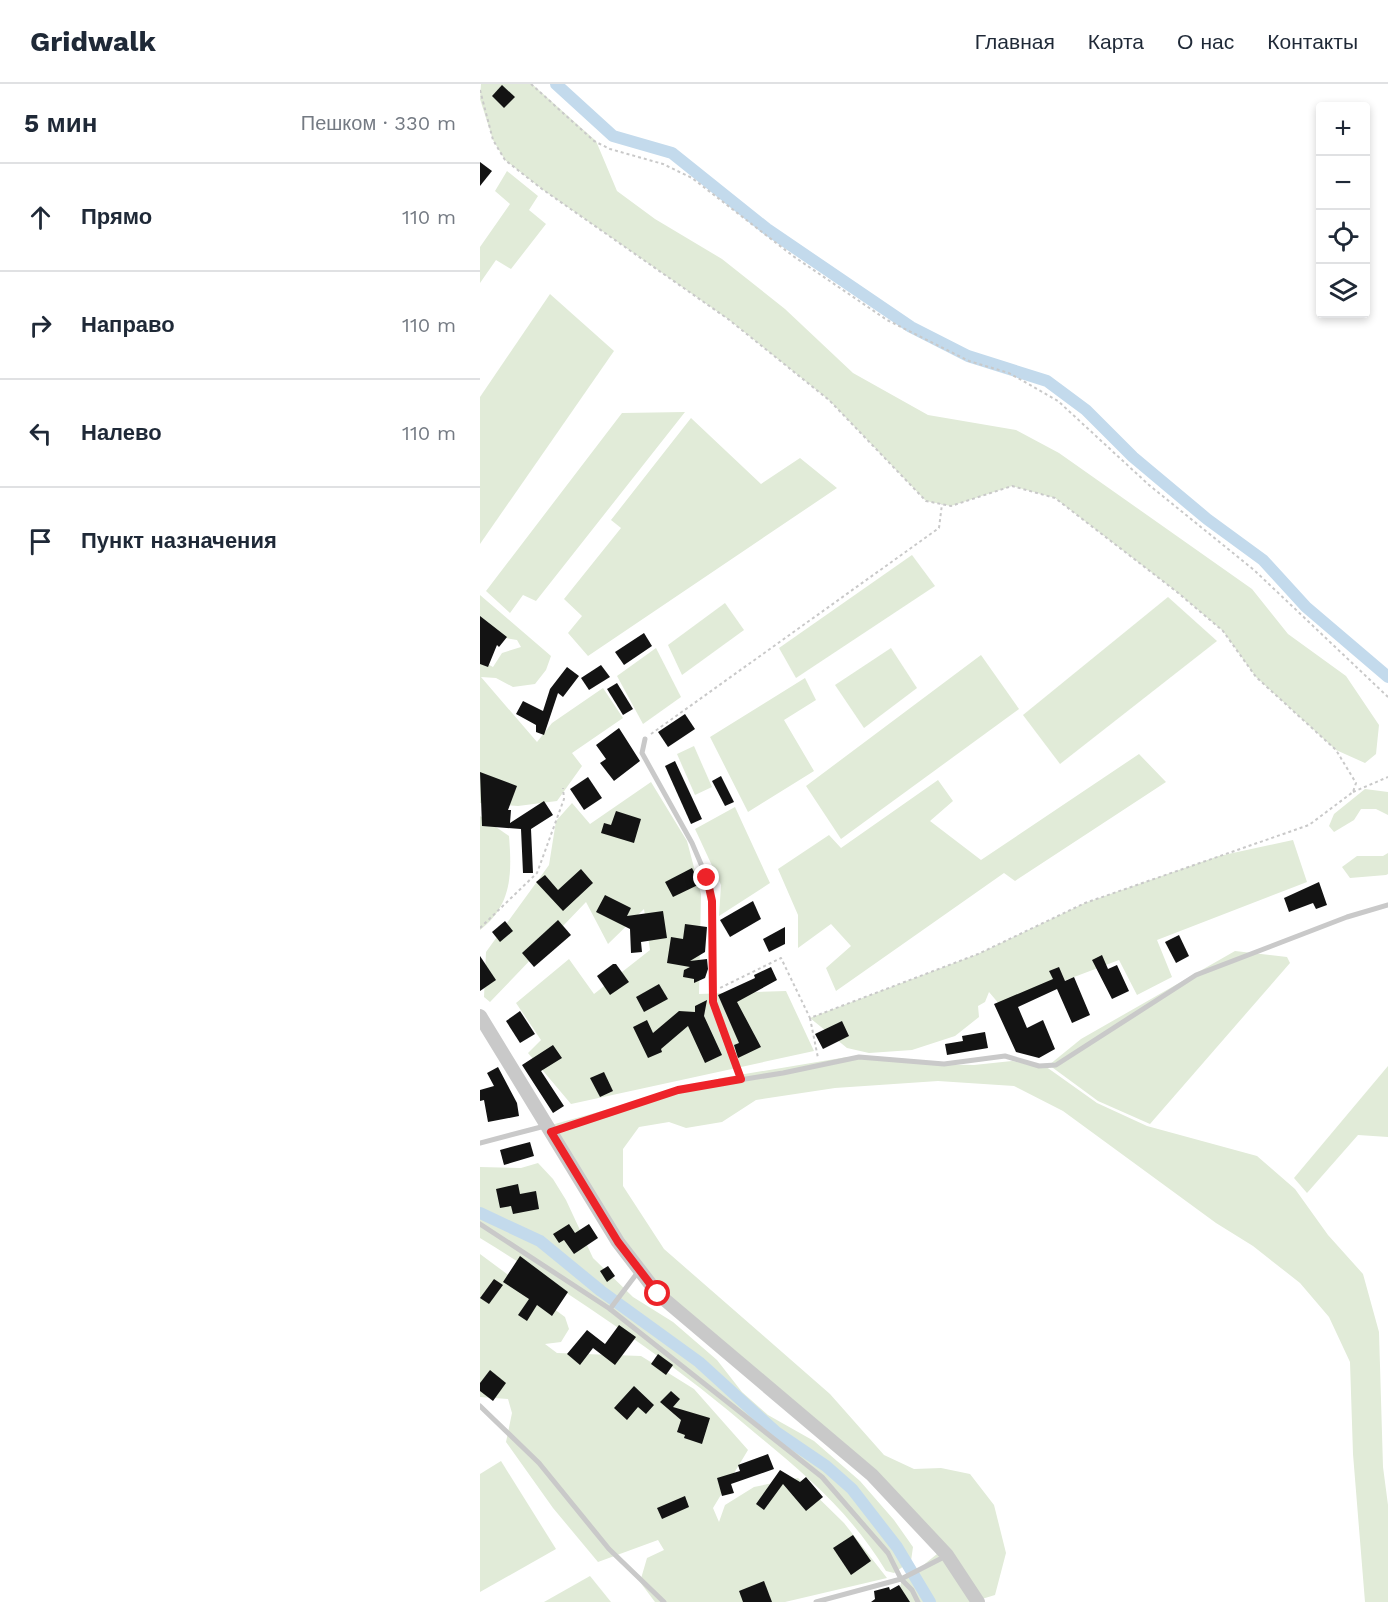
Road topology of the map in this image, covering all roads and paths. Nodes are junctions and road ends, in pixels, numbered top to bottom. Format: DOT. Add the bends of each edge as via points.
graph roads {
  1 [pos="531,84"];
  2 [pos="480,90"];
  3 [pos="942,504"];
  4 [pos="1388,697"];
  5 [pos="645,739"];
  6 [pos="1388,777"];
  7 [pos="563,788"];
  8 [pos="1353,792"];
  9 [pos="1388,905"];
  10 [pos="480,928"];
  11 [pos="712,992"];
  12 [pos="480,1016"];
  13 [pos="810,1018"];
  14 [pos="819,1064"];
  15 [pos="741,1079"];
  16 [pos="549,1129"];
  17 [pos="480,1143"];
  18 [pos="480,1224"];
  19 [pos="639,1271"];
  20 [pos="610,1309"];
  21 [pos="480,1406"];
  22 [pos="947,1555"];
  23 [pos="903,1578"];
  24 [pos="664,1602"];
  25 [pos="816,1602"];
  26 [pos="918,1602"];
  27 [pos="978,1602"];
  1 -- 4 [label="path" via="594,141 692,177 793,256 887,320 969,361 1009,373 1058,400 1149,485 1254,570"];
  2 -- 3 [label="path" via="493,140 505,160 737,326 830,399 926,501"];
  3 -- 5 [label="path" via="939,528"];
  3 -- 8 [label="path" via="951,506 1012,486 1055,498 1223,631 1256,677 1336,750 1356,783"];
  5 -- 11 [label="lane" via="642,753 692,843 710,889"];
  6 -- 8 [label="path"];
  7 -- 10 [label="path" via="564,799 537,873"];
  8 -- 13 [label="path" via="1309,825 1085,903 978,954"];
  9 -- 14 [label="lane" via="1196,975 1056,1065 1039,1066 1005,1056 933,1064 859,1057"];
  11 -- 13 [label="path" via="781,958"];
  11 -- 15 [label="lane" via="715,1012"];
  12 -- 16 [label="street"];
  13 -- 14 [label="path"];
  14 -- 15 [label="lane"];
  15 -- 16 [label="lane" via="678,1090"];
  16 -- 17 [label="lane"];
  16 -- 19 [label="street"];
  18 -- 20 [label="lane"];
  19 -- 20 [label="lane"];
  19 -- 22 [label="street" via="658,1294 872,1475"];
  20 -- 23 [label="lane" via="822,1477 888,1553"];
  21 -- 24 [label="lane" via="540,1463 609,1549"];
  22 -- 23 [label="lane"];
  22 -- 27 [label="street"];
  23 -- 25 [label="lane"];
  23 -- 26 [label="lane"];
}
